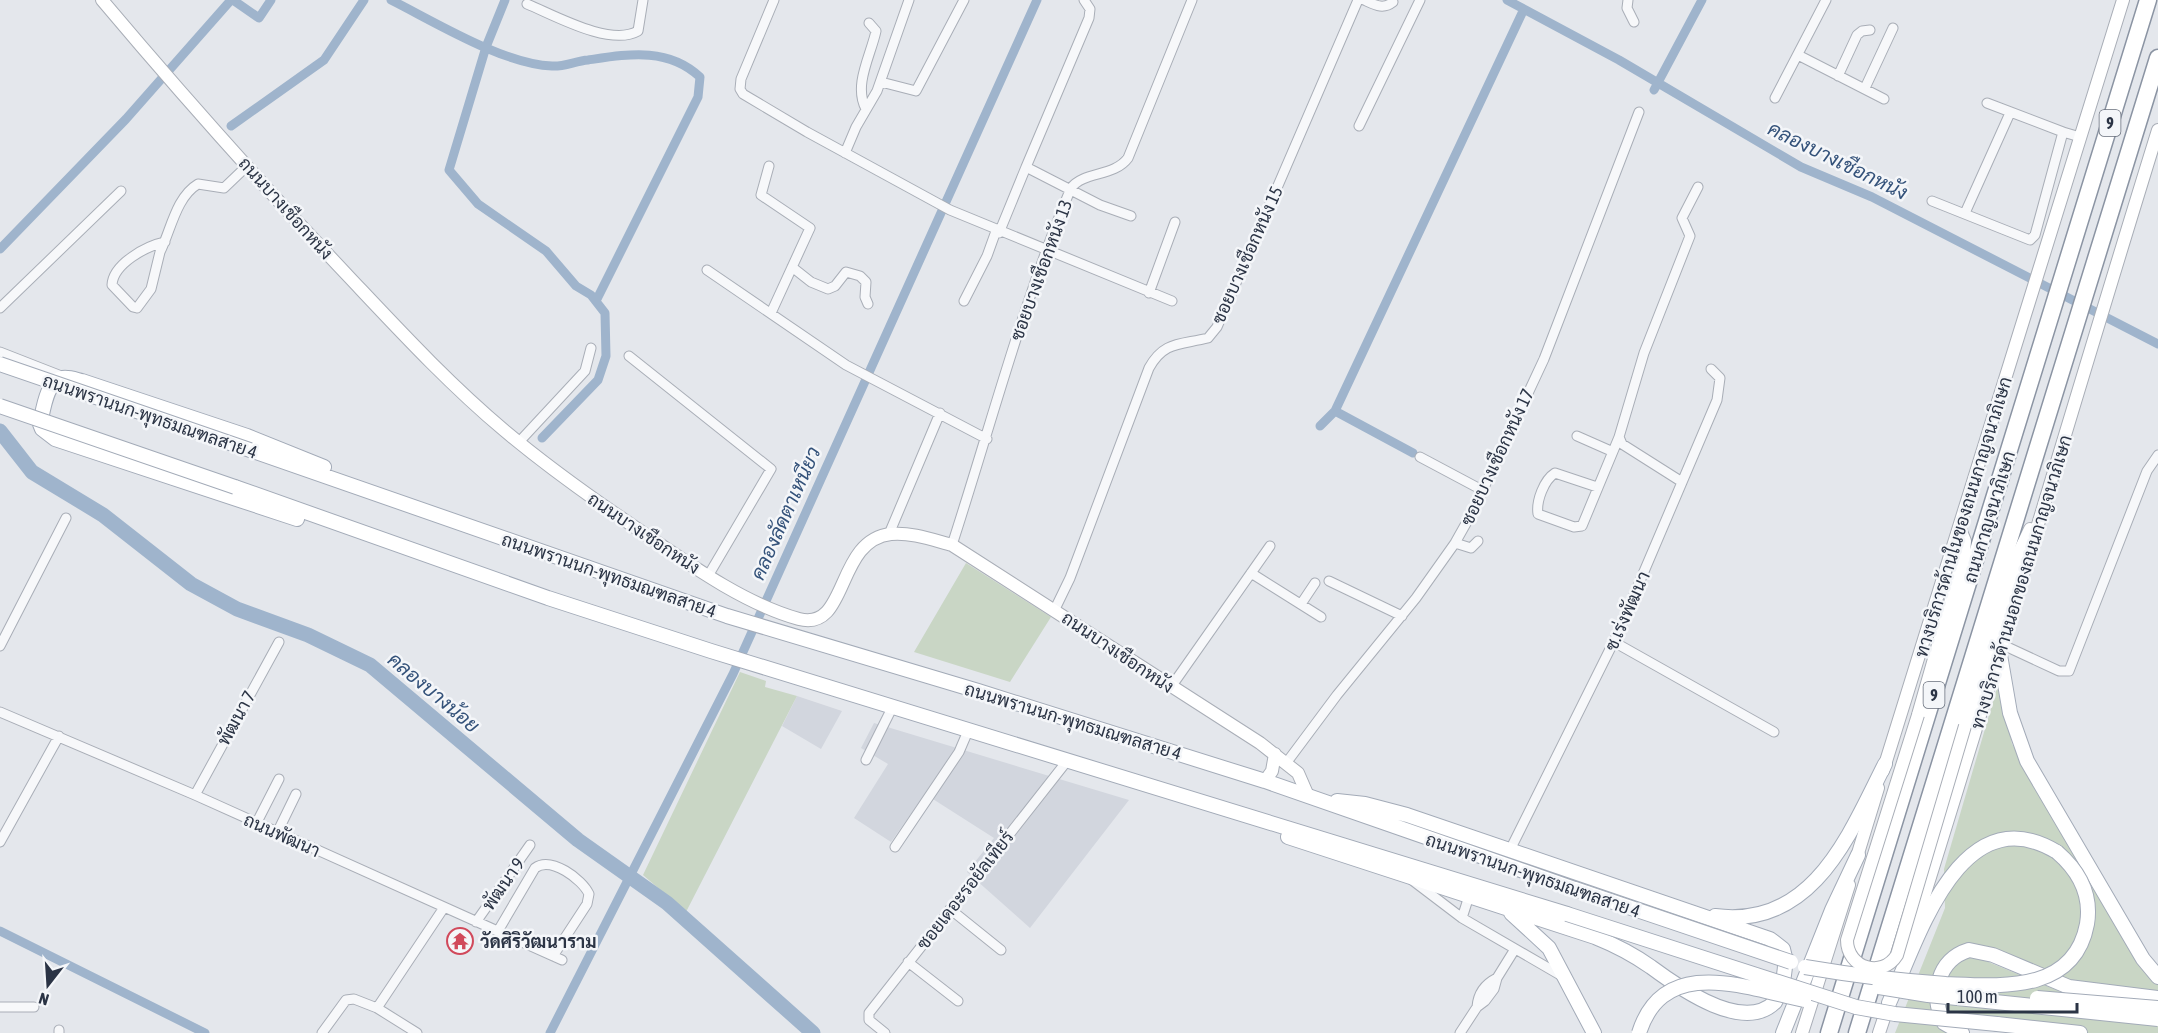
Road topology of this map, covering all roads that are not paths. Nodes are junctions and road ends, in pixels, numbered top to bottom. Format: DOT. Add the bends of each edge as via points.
graph roads {
  1 [pos="102,0"];
  2 [pos="643,0"];
  3 [pos="774,0"];
  4 [pos="909,0"];
  5 [pos="964,0"];
  6 [pos="1084,0"];
  7 [pos="1192,0"];
  8 [pos="1358,0"];
  9 [pos="1364,0"];
  10 [pos="1420,0"];
  11 [pos="1628,0"];
  12 [pos="1826,0"];
  13 [pos="2123,0"];
  14 [pos="2148,0"];
  15 [pos="1394,2"];
  16 [pos="527,4"];
  17 [pos="1634,22"];
  18 [pos="868,23"];
  19 [pos="1893,28"];
  20 [pos="1870,30"];
  21 [pos="1798,55"];
  22 [pos="2158,58"];
  23 [pos="1838,76"];
  24 [pos="881,82"];
  25 [pos="1865,88"];
  26 [pos="1775,98"];
  27 [pos="1884,99"];
  28 [pos="1987,103"];
  29 [pos="866,110"];
  30 [pos="1639,112"];
  31 [pos="2010,113"];
  32 [pos="1359,126"];
  33 [pos="2158,130"];
  34 [pos="2063,132"];
  35 [pos="2080,137"];
  36 [pos="845,153"];
  37 [pos="247,166"];
  38 [pos="769,166"];
  39 [pos="1026,167"];
  40 [pos="1698,187"];
  41 [pos="1071,188"];
  42 [pos="121,191"];
  43 [pos="1932,201"];
  44 [pos="1965,213"];
  45 [pos="1131,216"];
  46 [pos="1175,222"];
  47 [pos="998,232"];
  48 [pos="165,242"];
  49 [pos="1045,251"];
  50 [pos="792,267"];
  51 [pos="707,270"];
  52 [pos="1149,292"];
  53 [pos="964,301"];
  54 [pos="1172,302"];
  55 [pos="868,304"];
  56 [pos="0,308"];
  57 [pos="771,313"];
  58 [pos="591,348"];
  59 [pos="0,352"];
  60 [pos="629,356"];
  61 [pos="0,364"];
  62 [pos="1711,369"];
  63 [pos="64,377"];
  64 [pos="0,406"];
  65 [pos="940,413"];
  66 [pos="1577,436"];
  67 [pos="1619,437"];
  68 [pos="987,439"];
  69 [pos="519,442"];
  70 [pos="1611,451"];
  71 [pos="2158,455"];
  72 [pos="1420,458"];
  73 [pos="1682,482"];
  74 [pos="1597,487"];
  75 [pos="1482,490"];
  76 [pos="2049,490"];
  77 [pos="413,507"];
  78 [pos="66,518"];
  79 [pos="1960,529"];
  80 [pos="357,531"];
  81 [pos="889,534"];
  82 [pos="1478,541"];
  83 [pos="1455,543"];
  84 [pos="952,545"];
  85 [pos="1270,546"];
  86 [pos="1251,573"];
  87 [pos="708,576"];
  88 [pos="1329,581"];
  89 [pos="1315,583"];
  90 [pos="1301,604"];
  91 [pos="1055,609"];
  92 [pos="1402,616"];
  93 [pos="1321,617"];
  94 [pos="0,620"];
  95 [pos="10,625"];
  96 [pos="279,642"];
  97 [pos="1614,642"];
  98 [pos="0,646"];
  99 [pos="2002,650"];
  100 [pos="1171,687"];
  101 [pos="892,708"];
  102 [pos="0,712"];
  103 [pos="968,731"];
  104 [pos="1774,732"];
  105 [pos="59,736"];
  106 [pos="1275,754"];
  107 [pos="866,760"];
  108 [pos="1067,761"];
  109 [pos="1287,762"];
  110 [pos="1885,764"];
  111 [pos="279,779"];
  112 [pos="1265,781"];
  113 [pos="296,794"];
  114 [pos="195,795"];
  115 [pos="1308,796"];
  116 [pos="1203,801"];
  117 [pos="1326,802"];
  118 [pos="256,824"];
  119 [pos="277,833"];
  120 [pos="0,842"];
  121 [pos="530,845"];
  122 [pos="896,847"];
  123 [pos="1510,850"];
  124 [pos="1858,855"];
  125 [pos="1407,876"];
  126 [pos="1468,896"];
  127 [pos="1492,903"];
  128 [pos="443,909"];
  129 [pos="950,909"];
  130 [pos="1689,912"];
  131 [pos="1462,918"];
  132 [pos="476,922"];
  133 [pos="498,931"];
  134 [pos="1515,949"];
  135 [pos="1001,950"];
  136 [pos="553,956"];
  137 [pos="562,960"];
  138 [pos="908,963"];
  139 [pos="1805,967"];
  140 [pos="1859,976"];
  141 [pos="2158,977"];
  142 [pos="1566,979"];
  143 [pos="2158,998"];
  144 [pos="958,1001"];
  145 [pos="1889,1003"];
  146 [pos="0,1007"];
  147 [pos="34,1007"];
  148 [pos="1856,1007"];
  149 [pos="377,1008"];
  150 [pos="2158,1008"];
  151 [pos="2158,1019"];
  152 [pos="1997,1024"];
  153 [pos="322,1033"];
  154 [pos="417,1033"];
  155 [pos="885,1033"];
  156 [pos="1460,1033"];
  157 [pos="1594,1033"];
  158 [pos="1639,1033"];
  159 [pos="1784,1033"];
  160 [pos="1802,1033"];
  161 [pos="1829,1033"];
  162 [pos="1857,1033"];
  163 [pos="1879,1033"];
  164 [pos="1962,1033"];
  165 [pos="2038,1033"];
  166 [pos="2080,1033"];
  1 -- 37 [label="main road, ถนนบางเชือกหนัง"];
  2 -- 16 [label="street" via="638,32 612,36"];
  3 -- 36 [label="street" via="740,89 774,114"];
  4 -- 24 [label="street"];
  5 -- 24 [label="street" via="916,91"];
  6 -- 39 [label="street" via="1090,9 1089,18"];
  7 -- 41 [label="street, ซอยบางเชือกหนัง 13" via="1128,158 1118,168 1076,181"];
  8 -- 91 [label="street, ซอยบางเชือกหนัง 15" via="1217,327 1208,338 1158,352 1149,368"];
  9 -- 15 [label="street" via="1378,7"];
  10 -- 32 [label="street"];
  11 -- 17 [label="street" via="1627,8"];
  12 -- 21 [label="street"];
  13 -- 35 [label="main road, ทางบริการด้านในของถนนกาญจนาภิเษก"];
  14 -- 161 [label="highway, ถนนกาญจนาภิเษก / 9"];
  18 -- 29 [label="street" via="876,31 862,85"];
  19 -- 25 [label="street"];
  20 -- 23 [label="street" via="1857,35"];
  21 -- 23 [label="street"];
  21 -- 26 [label="street"];
  22 -- 162 [label="highway, ถนนกาญจนาภิเษก / 9"];
  23 -- 25 [label="street"];
  24 -- 29 [label="street"];
  25 -- 27 [label="street"];
  28 -- 31 [label="street"];
  29 -- 36 [label="street"];
  30 -- 75 [label="street, ซอยบางเชือกหนัง 17" via="1544,358"];
  31 -- 34 [label="street"];
  31 -- 44 [label="street"];
  33 -- 76 [label="main road, ทางบริการด้านนอกของถนนกาญจนาภิเษก"];
  34 -- 35 [label="street"];
  34 -- 44 [label="street" via="2035,235 2030,240"];
  35 -- 79 [label="main road, ทางบริการด้านในของถนนกาญจนาภิเษก"];
  36 -- 47 [label="street"];
  37 -- 48 [label="street" via="224,188 195,185 177,209"];
  37 -- 69 [label="main road, ถนนบางเชือกหนัง" via="430,364"];
  38 -- 50 [label="street" via="761,195 810,228"];
  39 -- 41 [label="street"];
  39 -- 47 [label="street"];
  40 -- 67 [label="street" via="1682,218 1690,236 1644,353"];
  41 -- 45 [label="street" via="1100,205"];
  41 -- 49 [label="street, ซอยบางเชือกหนัง 13"];
  42 -- 56 [label="street"];
  43 -- 44 [label="street"];
  46 -- 52 [label="street"];
  47 -- 49 [label="street"];
  47 -- 53 [label="street"];
  48 -- 48 [label="street" via="151,289 137,308 133,307 112,285 114,276 138,251"];
  49 -- 52 [label="street"];
  49 -- 68 [label="street, ซอยบางเชือกหนัง 13"];
  50 -- 55 [label="street" via="822,288 832,288 846,272 860,276 866,282"];
  50 -- 57 [label="street"];
  51 -- 57 [label="street"];
  52 -- 54 [label="street"];
  57 -- 65 [label="street" via="861,374"];
  58 -- 69 [label="street" via="585,371"];
  59 -- 63 [label="street"];
  60 -- 87 [label="street" via="771,470"];
  61 -- 77 [label="main road, ถนนพรานนก-พุทธมณฑลสาย 4, bridge"];
  62 -- 73 [label="street, ซ.เร่งพัฒนา" via="1720,378 1718,395"];
  63 -- 77 [label="main road" via="247,436 369,484"];
  63 -- 80 [label="main road" via="50,390 40,424 55,439 311,524"];
  64 -- 80 [label="main road, ถนนพรานนก-พุทธมณฑลสาย 4, bridge"];
  65 -- 68 [label="street"];
  65 -- 81 [label="street"];
  66 -- 70 [label="street"];
  67 -- 70 [label="street"];
  67 -- 73 [label="street" via="1622,444"];
  68 -- 84 [label="street, ซอยบางเชือกหนัง 13"];
  69 -- 87 [label="main road, ถนนบางเชือกหนัง" via="590,497"];
  70 -- 74 [label="street"];
  71 -- 99 [label="street" via="2147,471 2069,671"];
  72 -- 75 [label="street"];
  73 -- 97 [label="street, ซ.เร่งพัฒนา"];
  74 -- 74 [label="street" via="1555,473 1547,480 1537,506 1538,514 1579,528"];
  75 -- 83 [label="street, ซอยบางเชือกหนัง 17"];
  76 -- 79 [label="main road, bridge" via="2019,552 1897,955 1893,963 1882,968 1865,967 1849,952 1848,934 1918,715 1964,554 1965,541"];
  76 -- 99 [label="main road, ทางบริการด้านนอกของถนนกาญจนาภิเษก"];
  77 -- 112 [label="main road, ถนนพรานนก-พุทธมณฑลสาย 4" via="727,616"];
  78 -- 95 [label="street"];
  79 -- 110 [label="main road, ทางบริการด้านในของถนนกาญจนาภิเษก"];
  80 -- 101 [label="main road, ถนนพรานนก-พุทธมณฑลสาย 4" via="548,598"];
  81 -- 84 [label="main road, ถนนบางเชือกหนัง"];
  81 -- 87 [label="main road, ถนนบางเชือกหนัง" via="865,543 858,551 825,615 816,621 801,620 774,609"];
  82 -- 83 [label="street" via="1471,548"];
  83 -- 92 [label="street, ซอยบางเชือกหนัง 17"];
  84 -- 91 [label="main road, ถนนบางเชือกหนัง"];
  85 -- 86 [label="street"];
  86 -- 90 [label="street"];
  86 -- 100 [label="street"];
  88 -- 92 [label="street"];
  89 -- 90 [label="street"];
  90 -- 93 [label="street"];
  91 -- 100 [label="main road, ถนนบางเชือกหนัง"];
  92 -- 109 [label="street, ซอยบางเชือกหนัง 17"];
  94 -- 95 [label="street"];
  95 -- 98 [label="street"];
  96 -- 114 [label="street, พัฒนา 7"];
  97 -- 104 [label="street"];
  97 -- 123 [label="street, ซ.เร่งพัฒนา"];
  99 -- 141 [label="main road" via="2010,713 2027,761 2143,959"];
  99 -- 145 [label="main road, ทางบริการด้านนอกของถนนกาญจนาภิเษก"];
  100 -- 106 [label="main road, ถนนบางเชือกหนัง"];
  101 -- 103 [label="main road, ถนนพรานนก-พุทธมณฑลสาย 4"];
  101 -- 107 [label="street"];
  102 -- 105 [label="street, ถนนพัฒนา"];
  103 -- 108 [label="main road, ถนนพรานนก-พุทธมณฑลสาย 4"];
  103 -- 122 [label="street"];
  105 -- 114 [label="street, ถนนพัฒนา"];
  105 -- 120 [label="street"];
  106 -- 109 [label="main road, ถนนบางเชือกหนัง"];
  106 -- 112 [label="main road" via="1272,771"];
  108 -- 116 [label="main road, ถนนพรานนก-พุทธมณฑลสาย 4"];
  108 -- 129 [label="street, ซอยเดอะรอยัลเทียร์"];
  109 -- 115 [label="main road, ถนนบางเชือกหนัง" via="1301,778"];
  110 -- 124 [label="main road, ทางบริการด้านในของถนนกาญจนาภิเษก"];
  110 -- 130 [label="main road" via="1834,859 1806,891 1754,914 1721,917"];
  111 -- 118 [label="street"];
  112 -- 115 [label="main road, ถนนพรานนก-พุทธมณฑลสาย 4"];
  113 -- 119 [label="street"];
  114 -- 118 [label="street, ถนนพัฒนา"];
  115 -- 117 [label="main road, ถนนพรานนก-พุทธมณฑลสาย 4"];
  116 -- 125 [label="main road" via="1278,833"];
  116 -- 148 [label="main road, ถนนพรานนก-พุทธมณฑลสาย 4, bridge"];
  117 -- 123 [label="main road" via="1385,809"];
  117 -- 139 [label="main road, ถนนพรานนก-พุทธมณฑลสาย 4, bridge"];
  118 -- 119 [label="street, ถนนพัฒนา"];
  119 -- 128 [label="street, ถนนพัฒนา"];
  121 -- 132 [label="street, พัฒนา 9"];
  123 -- 130 [label="main road"];
  124 -- 159 [label="main road"];
  124 -- 160 [label="main road, ทางบริการด้านในของถนนกาญจนาภิเษก"];
  125 -- 126 [label="main road"];
  125 -- 131 [label="street"];
  126 -- 127 [label="main road"];
  126 -- 131 [label="street"];
  127 -- 130 [label="main road" via="1595,937 1624,951 1724,1022 1743,1025 1762,1018 1777,999 1785,964 1783,949 1770,939"];
  127 -- 142 [label="main road" via="1509,911 1537,934"];
  128 -- 132 [label="street, ถนนพัฒนา"];
  128 -- 149 [label="street"];
  129 -- 135 [label="street"];
  129 -- 138 [label="street, ซอยเดอะรอยัลเทียร์"];
  131 -- 134 [label="street"];
  132 -- 133 [label="street, ถนนพัฒนา"];
  133 -- 136 [label="street, ถนนพัฒนา"];
  133 -- 136 [label="street" via="535,868 553,865 579,881 589,894 587,904"];
  134 -- 142 [label="street"];
  134 -- 156 [label="street" via="1497,978 1479,995 1477,1007"];
  136 -- 137 [label="street, ถนนพัฒนา"];
  138 -- 144 [label="street"];
  138 -- 155 [label="street, ซอยเดอะรอยัลเทียร์" via="869,1013 869,1020"];
  139 -- 140 [label="main road, bridge"];
  139 -- 151 [label="main road, ถนนพรานนก-พุทธมณฑลสาย 4, bridge" via="1908,992"];
  140 -- 145 [label="main road, bridge" via="1904,982 2000,986 2027,983 2054,972 2076,952 2084,934 2088,913 2080,879 2057,852 2035,842 2017,840 1987,845 1968,856 1938,897"];
  140 -- 150 [label="main road, bridge" via="1927,989"];
  142 -- 157 [label="main road"];
  143 -- 164 [label="main road" via="2069,987 1993,955 1969,950 1948,963 1939,977 1936,995 1944,1023"];
  145 -- 163 [label="main road, ทางบริการด้านนอกของถนนกาญจนาภิเษก"];
  146 -- 147 [label="street"];
  148 -- 152 [label="main road, ถนนพรานนก-พุทธมณฑลสาย 4, bridge"];
  148 -- 158 [label="main road, bridge" via="1736,984 1704,982 1664,996 1649,1012"];
  149 -- 153 [label="street" via="346,1000"];
  149 -- 154 [label="street"];
  152 -- 165 [label="main road"];
  152 -- 166 [label="main road, ถนนพรานนก-พุทธมณฑลสาย 4"];
}
